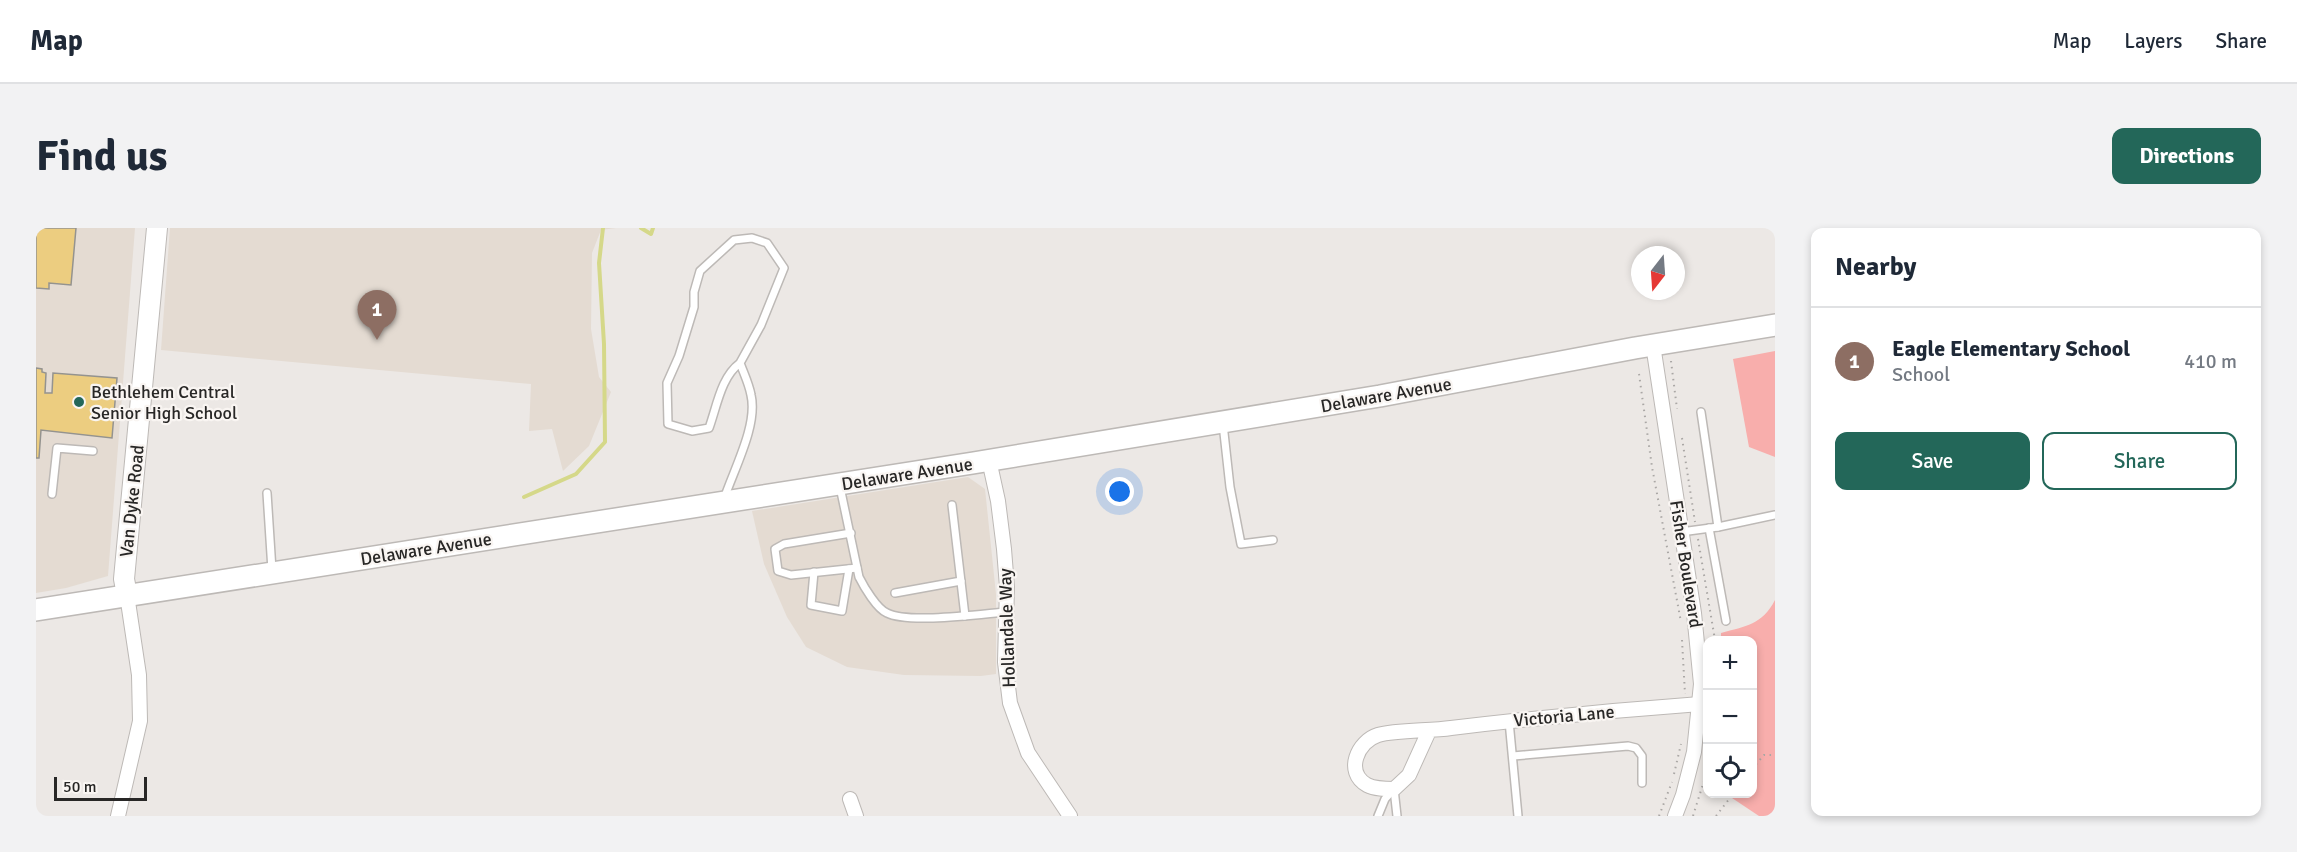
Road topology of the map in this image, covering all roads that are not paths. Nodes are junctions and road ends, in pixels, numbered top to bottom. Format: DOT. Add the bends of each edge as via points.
graph roads {
  1 [pos="157,228"];
  2 [pos="1775,325"];
  3 [pos="1653,345"];
  4 [pos="740,363"];
  5 [pos="1701,412"];
  6 [pos="1223,422"];
  7 [pos="93,451"];
  8 [pos="989,460"];
  9 [pos="840,485"];
  10 [pos="52,494"];
  11 [pos="267,494"];
  12 [pos="723,504"];
  13 [pos="952,505"];
  14 [pos="1775,515"];
  15 [pos="1718,526"];
  16 [pos="1709,528"];
  17 [pos="1681,532"];
  18 [pos="851,533"];
  19 [pos="1273,540"];
  20 [pos="853,568"];
  21 [pos="814,572"];
  22 [pos="273,573"];
  23 [pos="961,581"];
  24 [pos="895,593"];
  25 [pos="127,595"];
  26 [pos="36,610"];
  27 [pos="1006,612"];
  28 [pos="965,616"];
  29 [pos="1726,621"];
  30 [pos="1700,704"];
  31 [pos="1509,721"];
  32 [pos="1429,731"];
  33 [pos="1512,756"];
  34 [pos="1642,783"];
  35 [pos="1394,789"];
  36 [pos="850,799"];
  37 [pos="118,816"];
  38 [pos="856,816"];
  39 [pos="1070,816"];
  40 [pos="1378,816"];
  41 [pos="1397,816"];
  42 [pos="1518,816"];
  43 [pos="1675,816"];
  1 -- 25 [label="street, Van Dyke Road" via="124,579"];
  2 -- 3 [label="main road, Delaware Avenue"];
  3 -- 6 [label="main road, Delaware Avenue"];
  3 -- 17 [label="street, Fisher Boulevard"];
  4 -- 4 [label="lane" via="761,325 784,268 767,243 752,238 734,240 700,271 694,308 667,382 668,424 692,431 709,428 726,378"];
  4 -- 12 [label="lane" via="752,396 752,414"];
  5 -- 15 [label="lane"];
  6 -- 8 [label="main road, Delaware Avenue"];
  6 -- 19 [label="lane" via="1241,544"];
  7 -- 10 [label="lane" via="57,448"];
  8 -- 9 [label="main road, Delaware Avenue"];
  8 -- 27 [label="street, Hollandale Way" via="1004,549"];
  9 -- 12 [label="main road, Delaware Avenue"];
  9 -- 18 [label="lane"];
  11 -- 22 [label="lane"];
  12 -- 22 [label="main road, Delaware Avenue"];
  13 -- 23 [label="lane"];
  14 -- 15 [label="lane"];
  15 -- 16 [label="lane"];
  16 -- 17 [label="lane"];
  16 -- 29 [label="lane"];
  17 -- 30 [label="street, Fisher Boulevard" via="1698,648"];
  18 -- 20 [label="lane"];
  18 -- 21 [label="lane" via="783,544 775,549 778,571"];
  20 -- 21 [label="lane"];
  20 -- 21 [label="lane" via="842,612 811,605"];
  20 -- 28 [label="lane" via="886,613 907,618"];
  22 -- 25 [label="main road, Delaware Avenue"];
  23 -- 24 [label="lane"];
  23 -- 28 [label="lane"];
  25 -- 26 [label="main road, Delaware Avenue"];
  25 -- 37 [label="street" via="139,675 140,721"];
  27 -- 28 [label="lane"];
  27 -- 39 [label="street, Hollandale Way" via="1005,662 1010,703 1028,753"];
  30 -- 31 [label="street, Victoria Lane"];
  30 -- 43 [label="street, Fisher Boulevard" via="1694,752"];
  31 -- 32 [label="street, Victoria Lane"];
  31 -- 33 [label="lane"];
  32 -- 35 [label="street" via="1408,775"];
  32 -- 35 [label="street, Victoria Lane" via="1379,735 1358,751 1356,765 1360,778 1377,788"];
  33 -- 34 [label="lane" via="1628,746 1636,748 1642,756"];
  33 -- 42 [label="lane"];
  35 -- 40 [label="lane"];
  35 -- 41 [label="lane"];
  36 -- 38 [label="street"];
}
